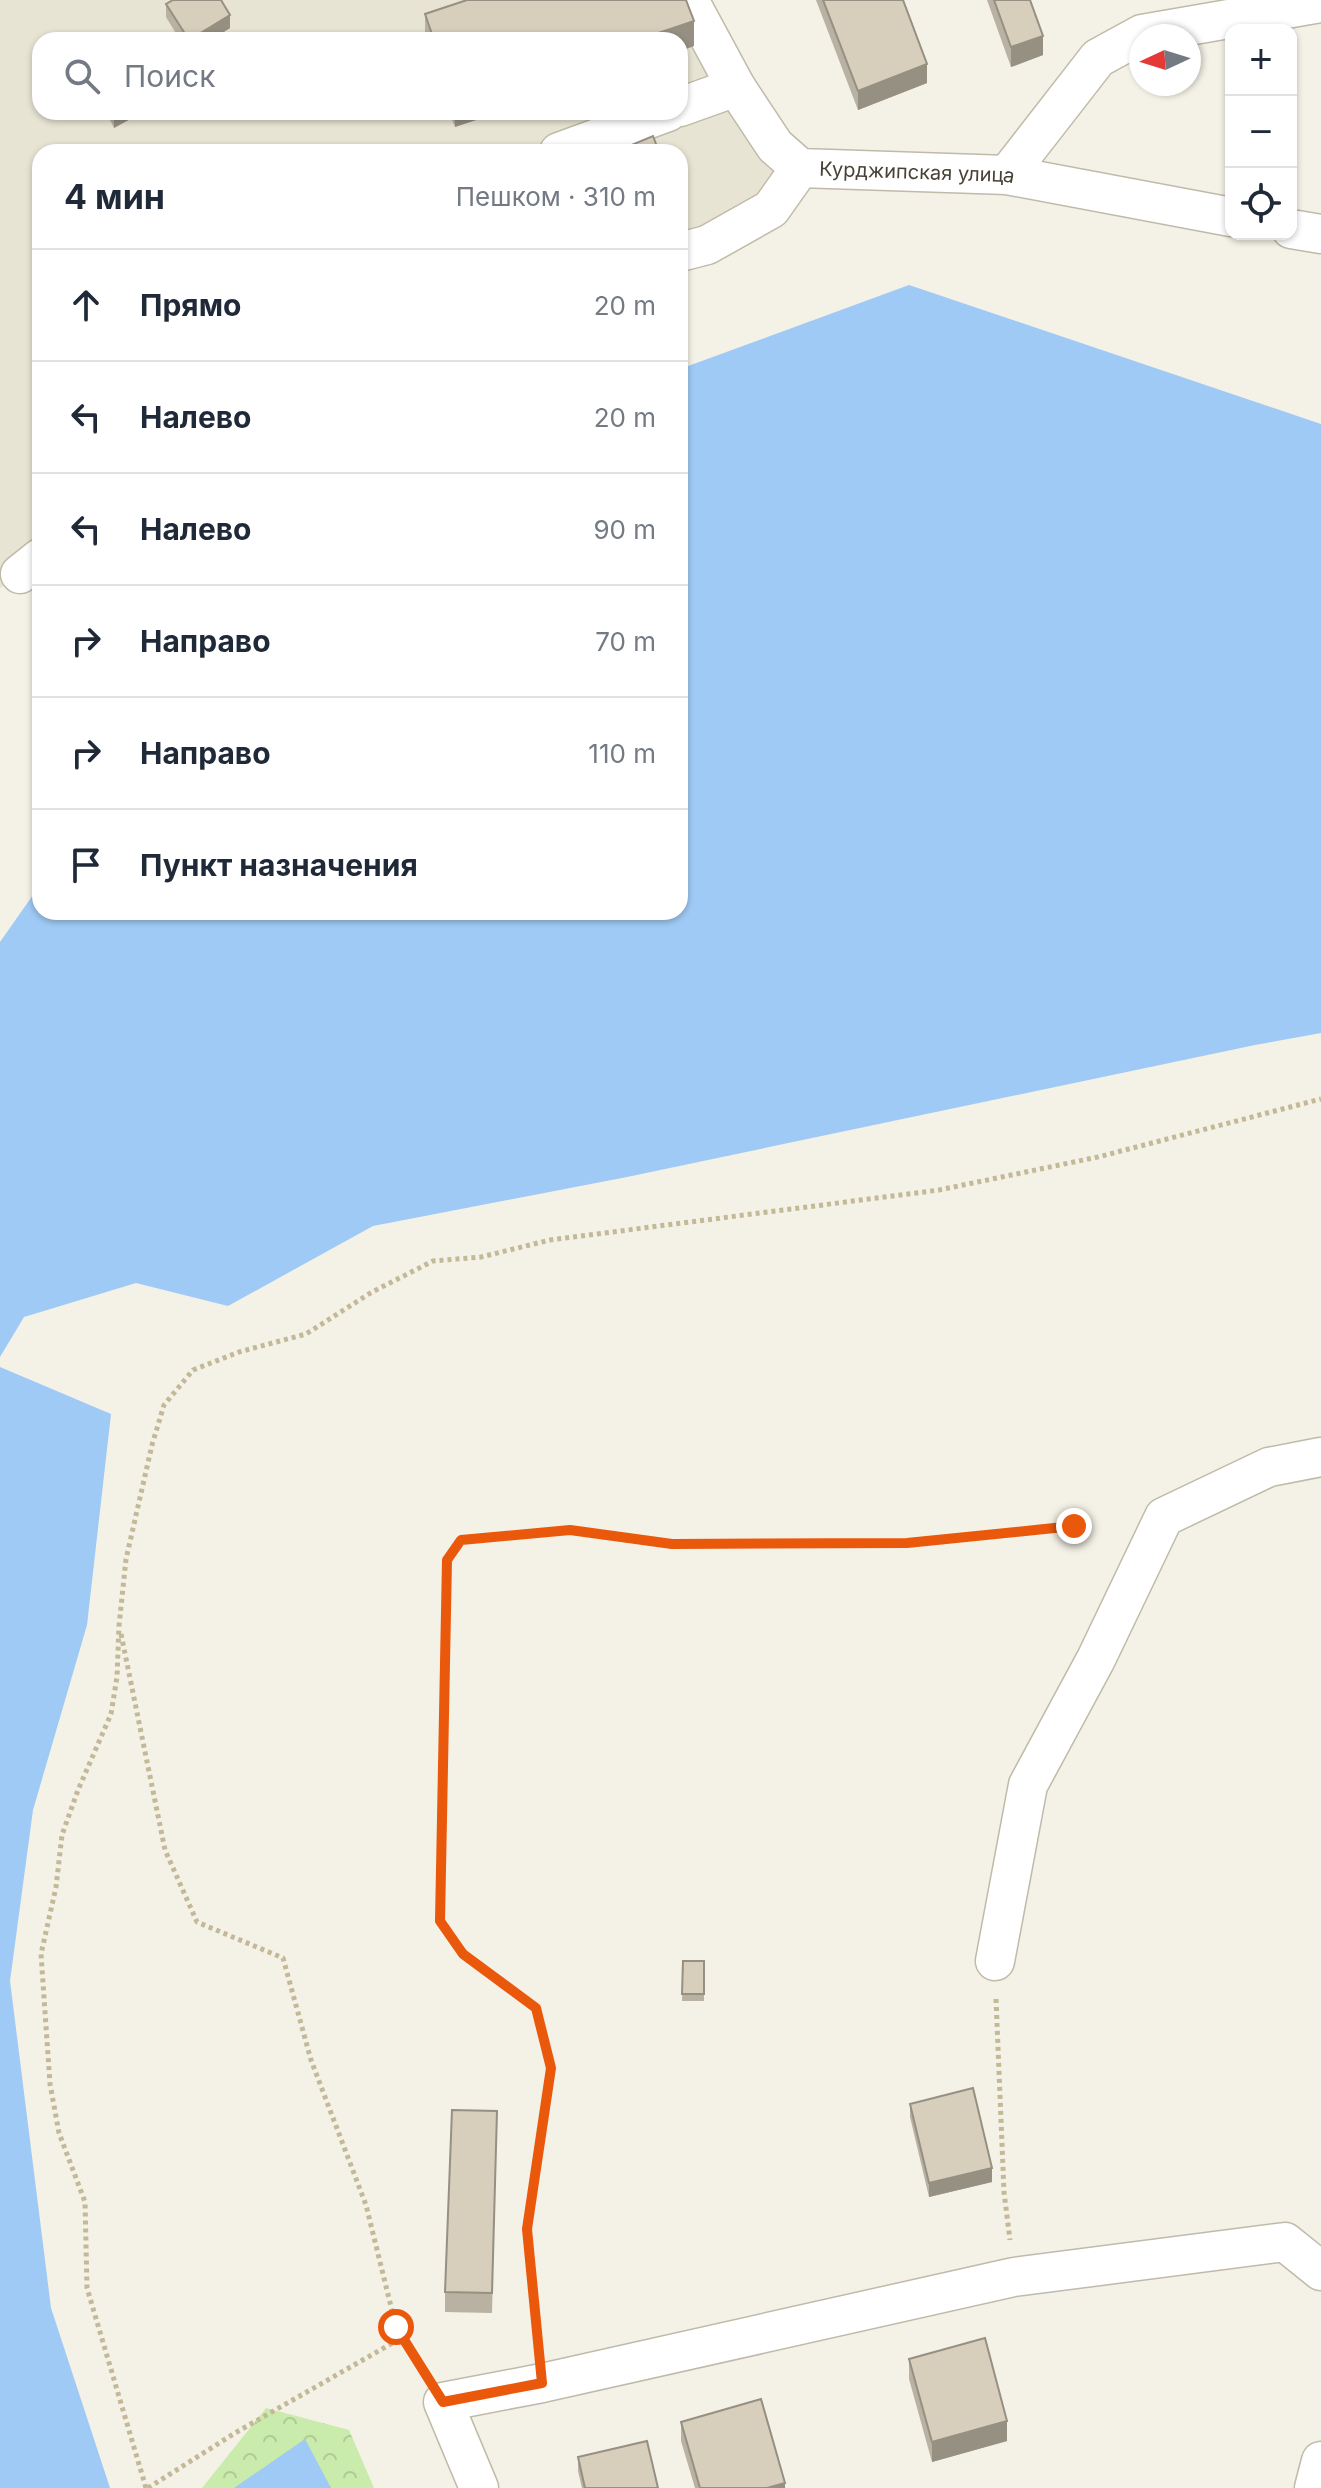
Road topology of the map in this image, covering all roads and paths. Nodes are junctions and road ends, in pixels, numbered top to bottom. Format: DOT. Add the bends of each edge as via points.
graph roads {
  1 [pos="689,0"];
  2 [pos="1321,3"];
  3 [pos="736,87"];
  4 [pos="688,104"];
  5 [pos="646,120"];
  6 [pos="581,144"];
  7 [pos="800,168"];
  8 [pos="1007,175"];
  9 [pos="1225,216"];
  10 [pos="1297,230"];
  11 [pos="1321,234"];
  12 [pos="688,250"];
  13 [pos="1321,1099"];
  14 [pos="1321,1457"];
  15 [pos="1074,1526"];
  16 [pos="119,1626"];
  17 [pos="995,1961"];
  18 [pos="1321,2271"];
  19 [pos="1014,2277"];
  20 [pos="403,2337"];
  21 [pos="542,2383"];
  22 [pos="443,2402"];
  23 [pos="1321,2461"];
  24 [pos="147,2488"];
  25 [pos="479,2488"];
  26 [pos="1314,2488"];
  1 -- 3 [label="street, Курджипская улица"];
  2 -- 8 [label="street" via="1142,34 1098,58"];
  3 -- 4 [label="street"];
  3 -- 7 [label="street, Курджипская улица" via="775,146"];
  5 -- 6 [label="street"];
  7 -- 8 [label="street, Курджипская улица"];
  7 -- 12 [label="street" via="771,209"];
  8 -- 9 [label="street, Курджипская улица"];
  10 -- 11 [label="street"];
  13 -- 16 [label="path" via="1098,1157 939,1190 550,1240 481,1257 433,1261 306,1334 193,1370 164,1405 152,1445 126,1559"];
  14 -- 17 [label="street" via="1269,1467 1164,1517 1028,1785"];
  15 -- 21 [label="path" via="907,1543 672,1544 570,1530 461,1540 447,1560 440,1921 463,1954 536,2008 551,2068 527,2229"];
  16 -- 20 [label="path" via="165,1850 197,1922 283,1958 311,2060 366,2205 396,2327"];
  16 -- 24 [label="path" via="111,1714 62,1835 41,1954 50,2084 59,2133 85,2202 87,2288"];
  17 -- 19 [label="path" via="1004,2192"];
  18 -- 19 [label="street" via="1285,2242"];
  19 -- 21 [label="street"];
  20 -- 22 [label="path"];
  20 -- 24 [label="path"];
  21 -- 22 [label="street"];
  22 -- 25 [label="street"];
  23 -- 26 [label="street"];
}
